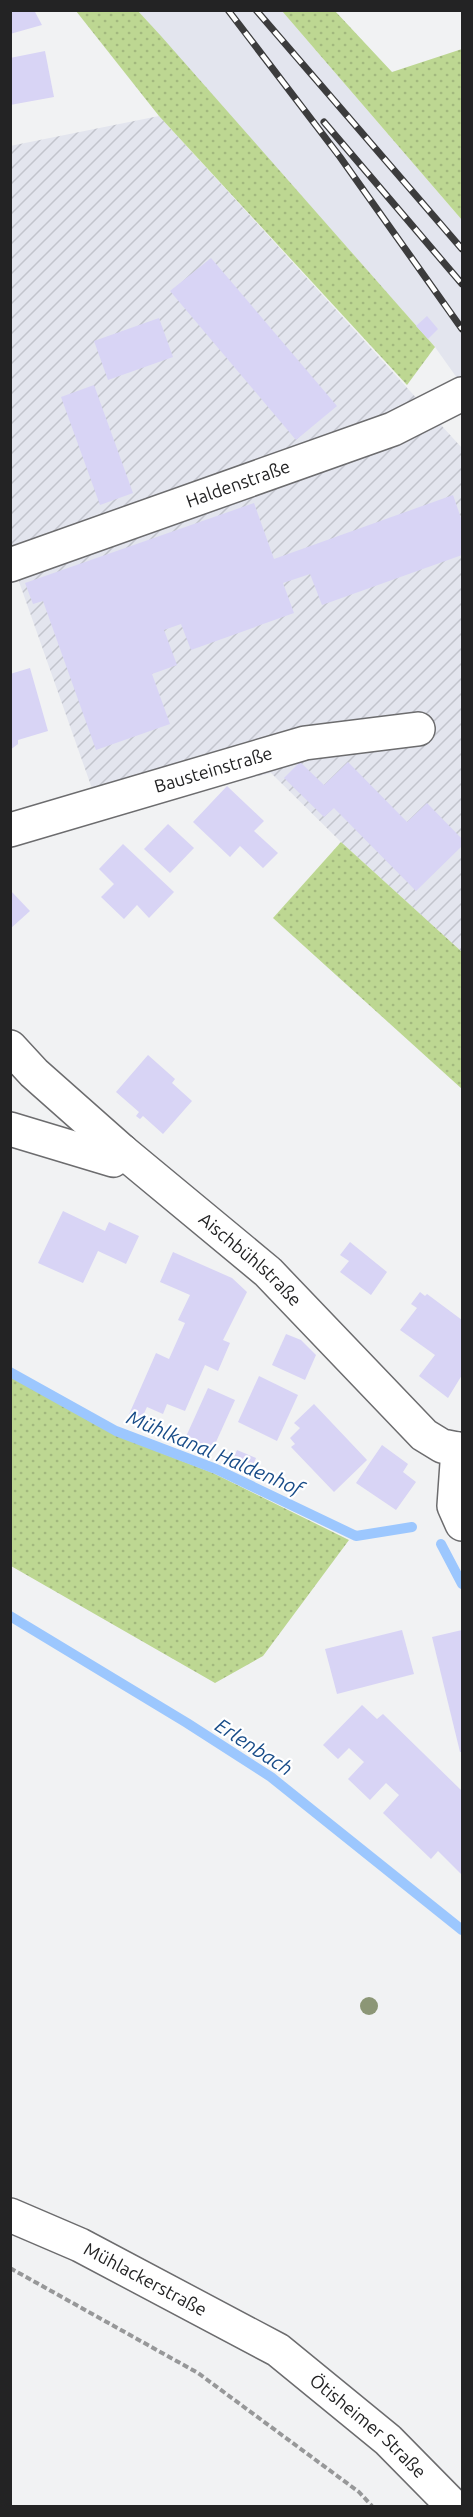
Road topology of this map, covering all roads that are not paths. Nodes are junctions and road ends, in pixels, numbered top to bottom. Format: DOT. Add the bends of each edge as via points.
graph roads {
  1 [pos="462,394"];
  2 [pos="10,565"];
  3 [pos="418,729"];
  4 [pos="10,830"];
  5 [pos="10,1047"];
  6 [pos="10,1129"];
  7 [pos="122,1151"];
  8 [pos="460,1449"];
  9 [pos="462,1524"];
  10 [pos="10,2215"];
  11 [pos="278,2350"];
  12 [pos="453,2506"];
  1 -- 2 [label="street, Haldenstraße" via="393,429"];
  3 -- 4 [label="street, Bausteinstraße" via="304,743"];
  5 -- 7 [label="street"];
  6 -- 7 [label="street" via="113,1160"];
  7 -- 8 [label="street, Aischbühlstraße" via="268,1272 424,1435 442,1446"];
  8 -- 9 [label="street" via="454,1506"];
  10 -- 11 [label="street, Mühlackerstraße" via="80,2245"];
  11 -- 12 [label="street, Ötisheimer Straße" via="388,2440"];
}
